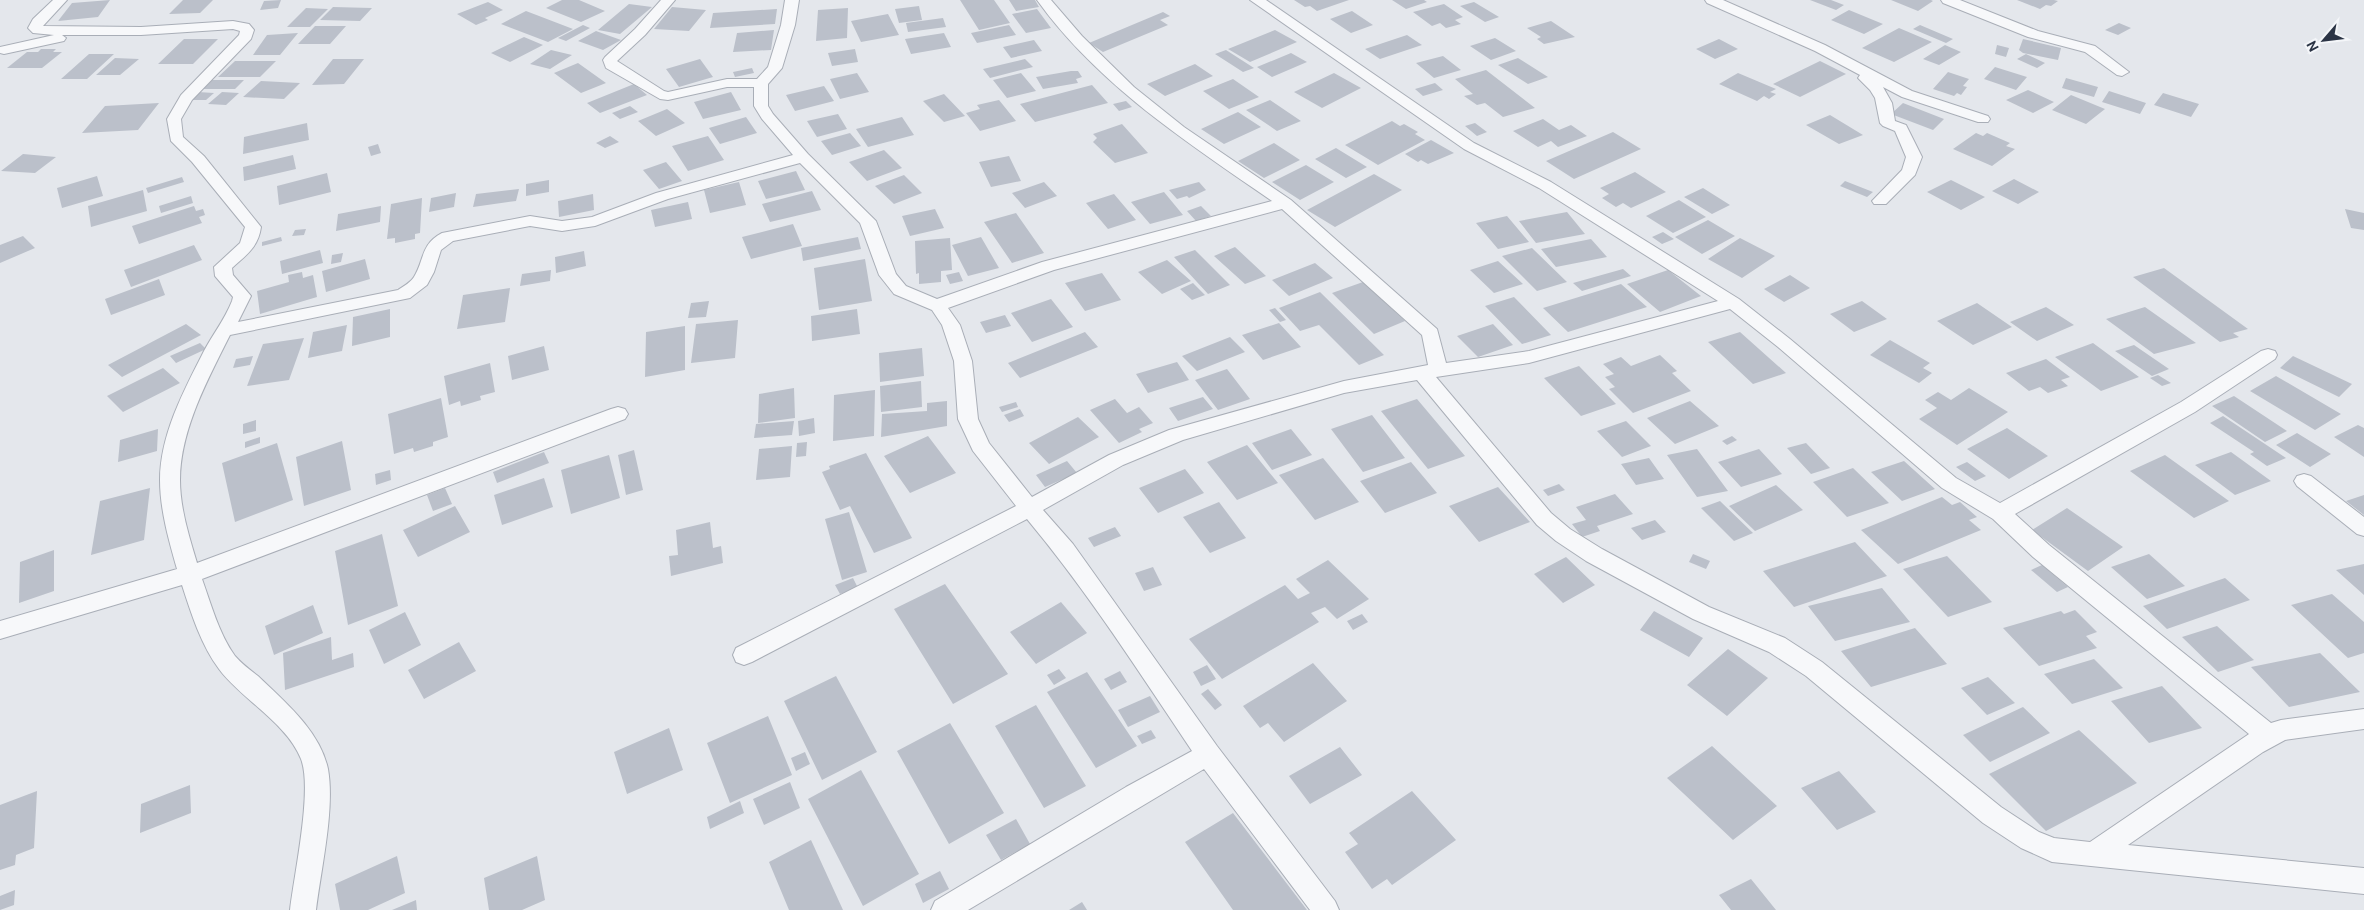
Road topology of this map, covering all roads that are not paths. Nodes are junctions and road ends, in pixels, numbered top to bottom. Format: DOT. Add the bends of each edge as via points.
graph roads {
  1 [pos="60,0"];
  2 [pos="668,0"];
  3 [pos="792,0"];
  4 [pos="1044,0"];
  5 [pos="1257,0"];
  6 [pos="1712,0"];
  7 [pos="1948,0"];
  8 [pos="38,30"];
  9 [pos="116,30"];
  10 [pos="2,50"];
  11 [pos="1850,64"];
  12 [pos="2122,72"];
  13 [pos="761,83"];
  14 [pos="1983,119"];
  15 [pos="803,157"];
  16 [pos="1880,201"];
  17 [pos="1285,203"];
  18 [pos="1733,303"];
  19 [pos="938,306"];
  20 [pos="224,331"];
  21 [pos="2268,355"];
  22 [pos="1430,372"];
  23 [pos="618,414"];
  24 [pos="2304,481"];
  25 [pos="1030,508"];
  26 [pos="2000,513"];
  27 [pos="2364,528"];
  28 [pos="191,574"];
  29 [pos="0,630"];
  30 [pos="744,655"];
  31 [pos="2364,719"];
  32 [pos="2269,736"];
  33 [pos="1208,754"];
  34 [pos="2094,854"];
  35 [pos="2364,881"];
  36 [pos="303,910"];
  37 [pos="944,910"];
  38 [pos="1326,910"];
  1 -- 8 [label="street" via="38,22 34,28"];
  2 -- 13 [label="street" via="640,32 613,55 610,65 660,95 668,96 728,84"];
  3 -- 13 [label="street" via="775,68"];
  4 -- 17 [label="street" via="1077,40 1129,90 1179,130"];
  5 -- 18 [label="street" via="1469,146 1545,185"];
  6 -- 11 [label="street"];
  7 -- 12 [label="street" via="2033,34 2090,49"];
  8 -- 9 [label="street"];
  8 -- 10 [label="street" via="22,43"];
  9 -- 10 [label="street"];
  9 -- 20 [label="street" via="233,25 247,30 246,36 186,98 174,120 176,138 198,158 253,227 252,241 223,267 224,276 242,296 240,308"];
  11 -- 14 [label="street" via="1907,94"];
  11 -- 16 [label="street" via="1850,70 1880,92 1886,104 1888,123 1900,128 1914,157 1909,172"];
  13 -- 15 [label="street" via="761,106"];
  15 -- 19 [label="street" via="868,221 888,275 900,290"];
  15 -- 20 [label="street" via="662,196 595,221 562,226 530,220 448,237 434,247 422,280 404,294"];
  17 -- 19 [label="street" via="1048,266"];
  17 -- 22 [label="street" via="1431,333"];
  18 -- 22 [label="street" via="1529,357"];
  18 -- 26 [label="street" via="1949,483"];
  19 -- 25 [label="street" via="951,325 963,362 968,419 980,446"];
  20 -- 28 [label="street" via="196,390 172,454 170,481 176,522"];
  21 -- 26 [label="street" via="2188,406"];
  22 -- 25 [label="street" via="1344,387 1176,435 1116,460"];
  22 -- 34 [label="street" via="1544,519 1563,535 1701,613 1777,645 1807,664 1992,815 2030,840 2052,850"];
  23 -- 28 [label="street"];
  24 -- 27 [label="street"];
  25 -- 30 [label="street"];
  25 -- 33 [label="street" via="1108,609"];
  26 -- 32 [label="street" via="2041,551"];
  28 -- 29 [label="street"];
  28 -- 36 [label="street" via="205,618 226,661 292,728 313,760 316,788"];
  31 -- 32 [label="street" via="2281,730"];
  32 -- 34 [label="street"];
  33 -- 37 [label="street"];
  33 -- 38 [label="street"];
  34 -- 35 [label="street"];
}
